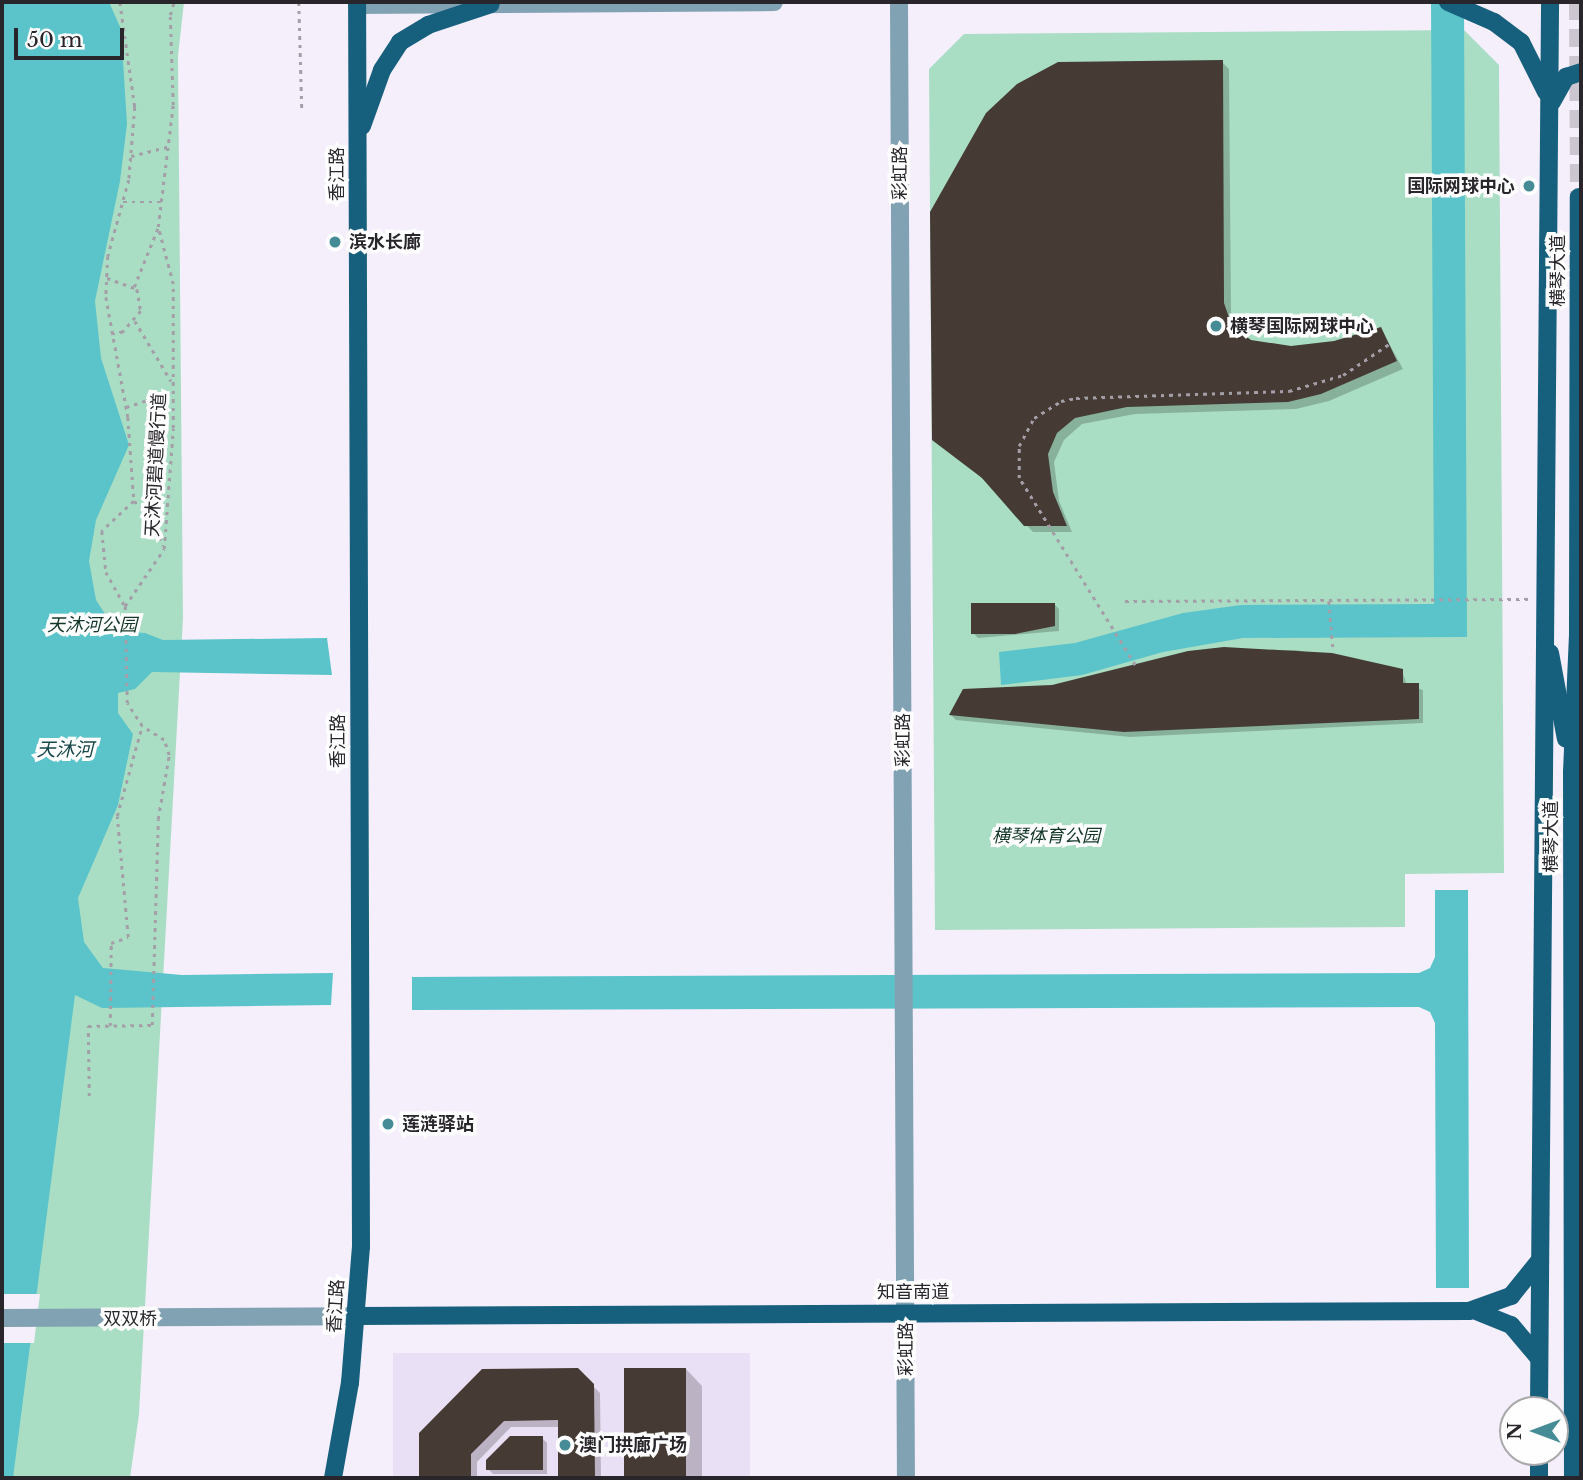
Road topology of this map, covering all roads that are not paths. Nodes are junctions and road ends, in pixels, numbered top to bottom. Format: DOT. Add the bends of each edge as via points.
graph roads {
  1 [pos="774,2"];
  2 [pos="900,2"];
  3 [pos="1448,2"];
  4 [pos="1550,2"];
  5 [pos="357,3"];
  6 [pos="488,3"];
  7 [pos="1581,72"];
  8 [pos="1550,105"];
  9 [pos="358,138"];
  10 [pos="1579,197"];
  11 [pos="1537,602"];
  12 [pos="1572,772"];
  13 [pos="1540,1259"];
  14 [pos="1469,1311"];
  15 [pos="906,1313"];
  16 [pos="357,1316"];
  17 [pos="2,1318"];
  18 [pos="1539,1359"];
  19 [pos="1539,1396"];
  20 [pos="333,1478"];
  21 [pos="906,1478"];
  22 [pos="1573,1478"];
  1 -- 6 [label="street"];
  2 -- 15 [label="street, 彩虹路"];
  3 -- 8 [label="main road" via="1494,22 1521,42 1541,75"];
  4 -- 8 [label="main road"];
  5 -- 6 [label="street"];
  5 -- 9 [label="main road, 香江路"];
  6 -- 9 [label="main road" via="428,25 400,42 382,70"];
  7 -- 8 [label="main road" via="1566,77"];
  8 -- 11 [label="main road" via="1549,495"];
  9 -- 16 [label="main road, 香江路" via="361,1247"];
  10 -- 12 [label="main road, 横琴大道" via="1578,621"];
  11 -- 12 [label="main road"];
  11 -- 13 [label="main road"];
  12 -- 22 [label="main road, 横琴大道"];
  13 -- 14 [label="main road" via="1511,1296"];
  13 -- 18 [label="main road"];
  14 -- 15 [label="main road, 知音南道"];
  14 -- 18 [label="main road" via="1511,1325"];
  15 -- 16 [label="main road, 知音南道"];
  15 -- 21 [label="street, 彩虹路"];
  16 -- 17 [label="street, 双双桥"];
  16 -- 20 [label="main road, 香江路"];
  18 -- 19 [label="main road"];
}
